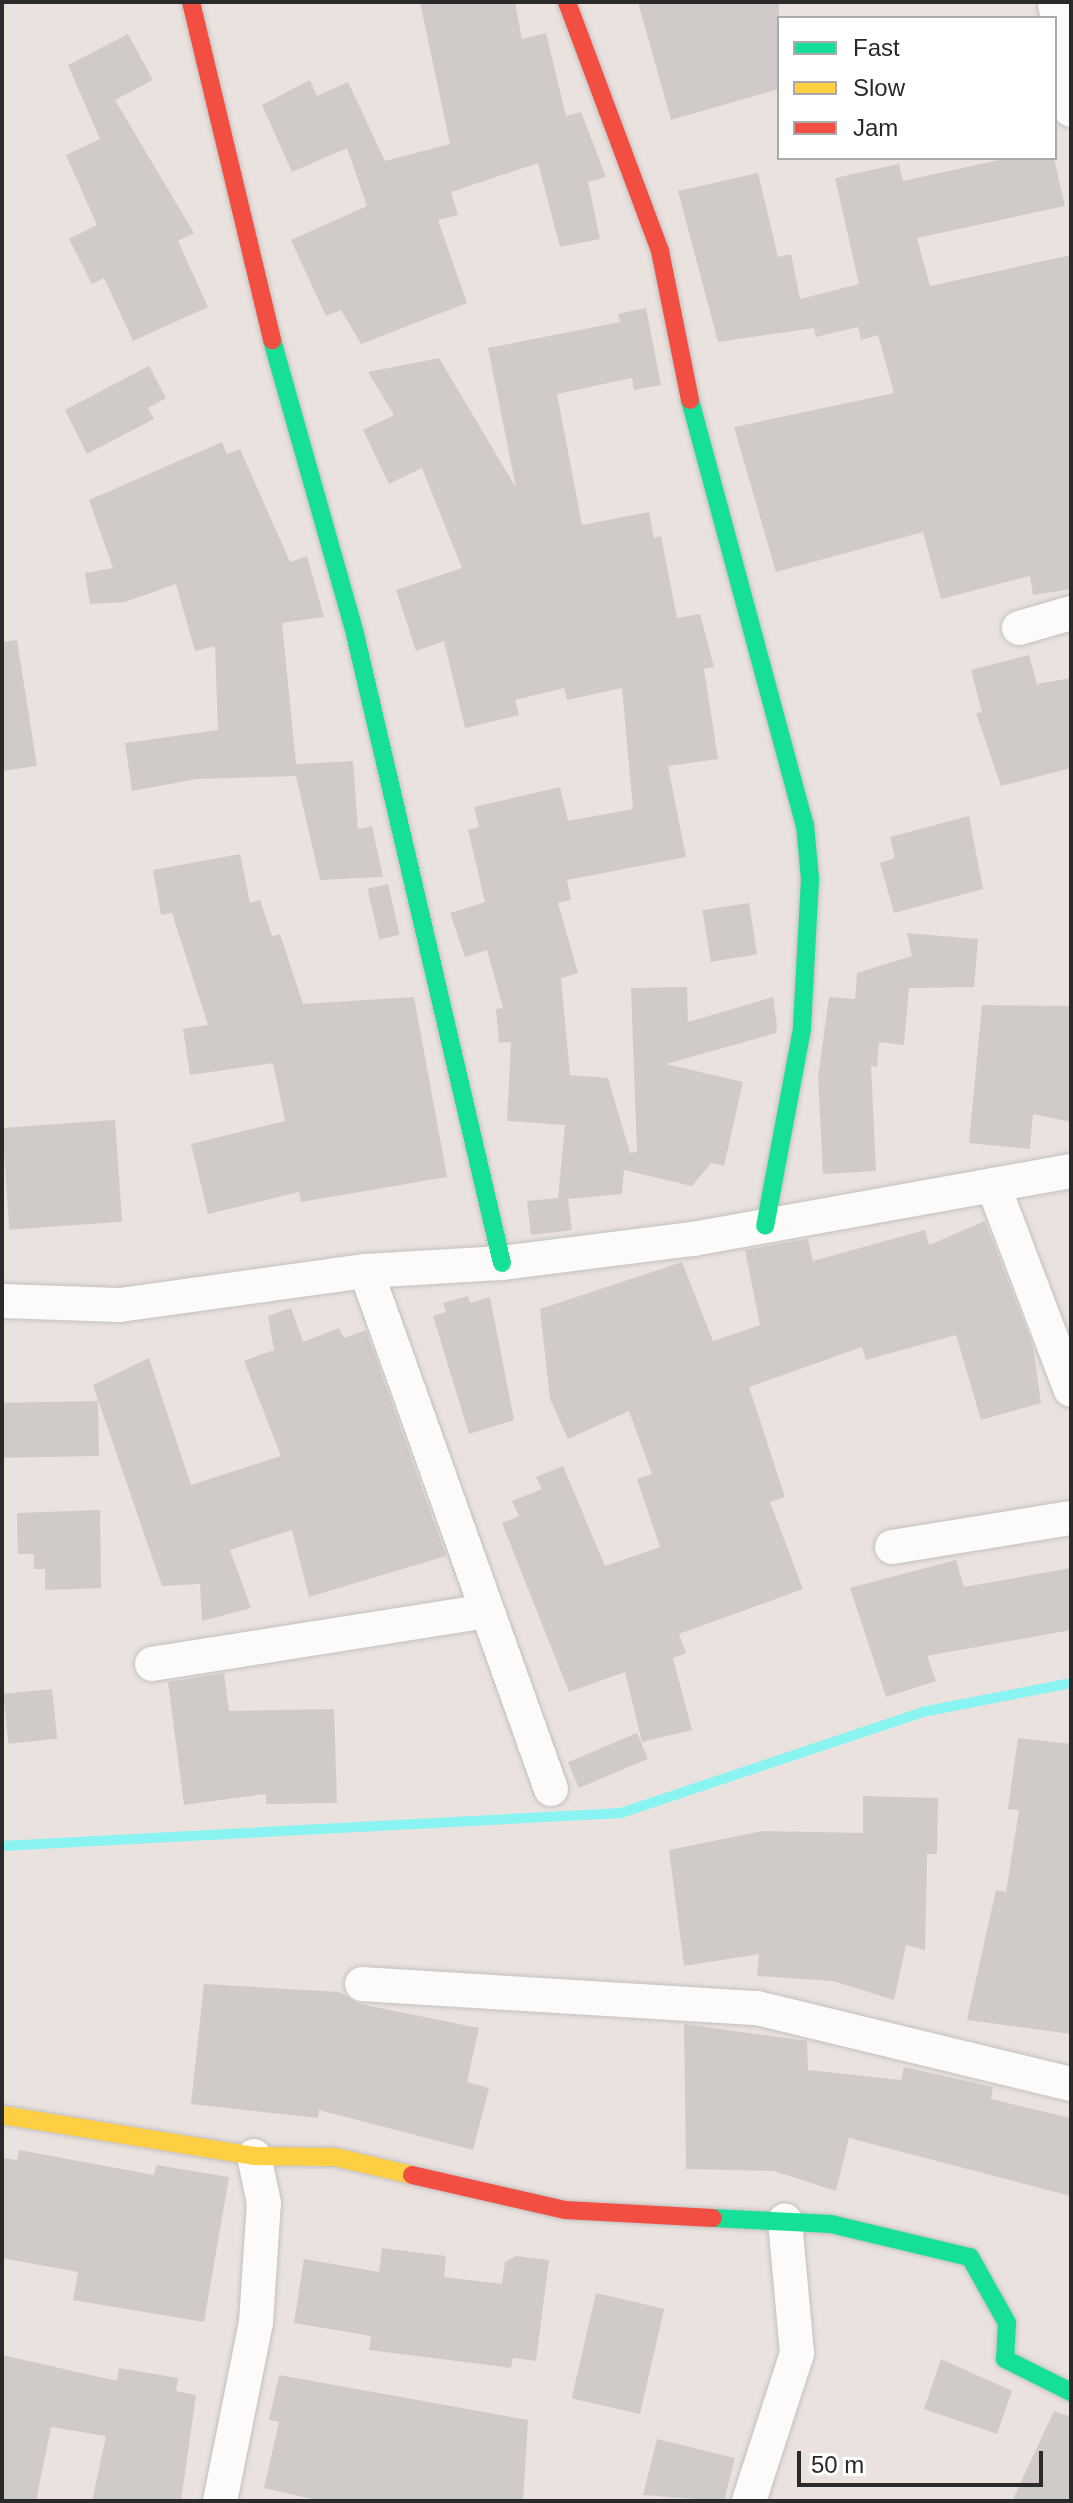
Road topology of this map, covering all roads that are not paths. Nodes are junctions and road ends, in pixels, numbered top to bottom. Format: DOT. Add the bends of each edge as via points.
graph roads {
  1 [pos="191,2"];
  2 [pos="567,2"];
  3 [pos="1055,2"];
  4 [pos="1071,110"];
  5 [pos="1071,613"];
  6 [pos="1019,628"];
  7 [pos="1071,1171"];
  8 [pos="993,1185"];
  9 [pos="765,1226"];
  10 [pos="502,1263"];
  11 [pos="366,1271"];
  12 [pos="2,1301"];
  13 [pos="1071,1390"];
  14 [pos="1071,1518"];
  15 [pos="892,1547"];
  16 [pos="486,1611"];
  17 [pos="152,1664"];
  18 [pos="551,1789"];
  19 [pos="362,1984"];
  20 [pos="1071,2084"];
  21 [pos="2,2115"];
  22 [pos="254,2156"];
  23 [pos="785,2221"];
  24 [pos="1071,2392"];
  25 [pos="220,2501"];
  26 [pos="749,2501"];
  1 -- 10 [label="street" via="245,245 355,634"];
  2 -- 9 [label="street" via="660,251 701,457 805,825 810,879 802,1029"];
  3 -- 4 [label="street"];
  5 -- 6 [label="street"];
  7 -- 8 [label="street"];
  8 -- 9 [label="street"];
  8 -- 13 [label="street"];
  9 -- 10 [label="street"];
  10 -- 11 [label="street"];
  11 -- 12 [label="street" via="120,1305"];
  11 -- 16 [label="street"];
  14 -- 15 [label="street"];
  16 -- 17 [label="street"];
  16 -- 18 [label="street"];
  19 -- 20 [label="street" via="757,2008"];
  21 -- 22 [label="street"];
  22 -- 23 [label="street" via="335,2157 565,2210"];
  22 -- 25 [label="street" via="264,2203 256,2322"];
  23 -- 24 [label="street" via="970,2257 1007,2323 1005,2359"];
  23 -- 26 [label="street" via="797,2353"];
}
